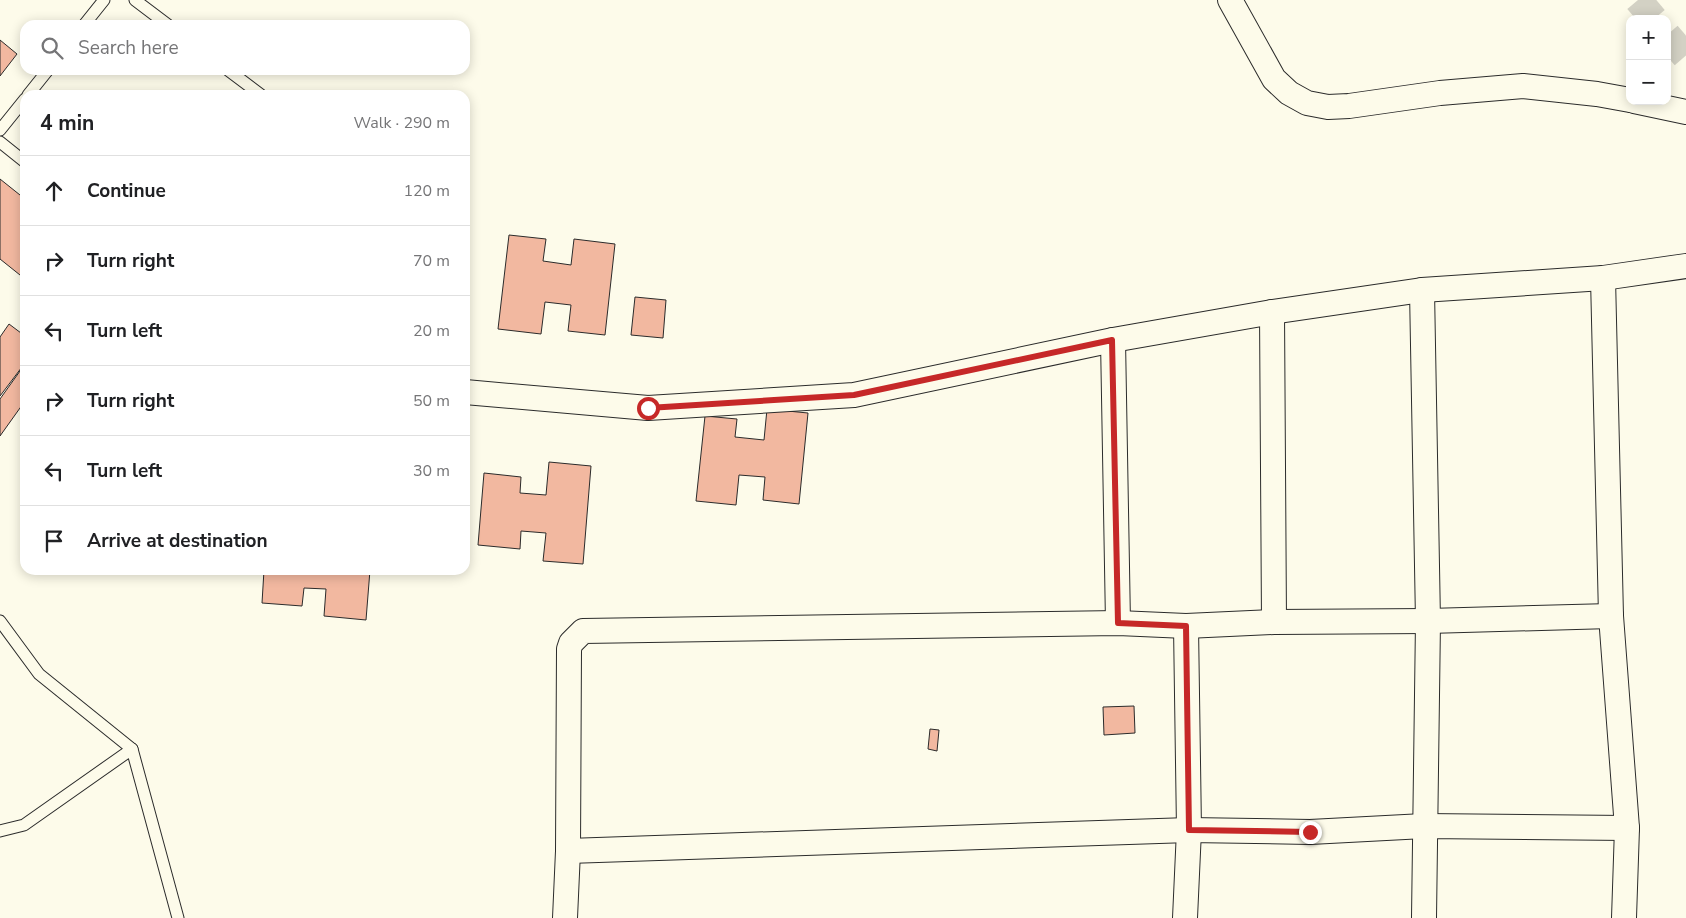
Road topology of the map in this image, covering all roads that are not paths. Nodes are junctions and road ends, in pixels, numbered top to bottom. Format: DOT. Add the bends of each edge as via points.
graph roads {
  1 [pos="104,0"];
  2 [pos="135,0"];
  3 [pos="1230,0"];
  4 [pos="88,20"];
  5 [pos="161,20"];
  6 [pos="44,75"];
  7 [pos="235,75"];
  8 [pos="32,90"];
  9 [pos="254,90"];
  10 [pos="1626,99"];
  11 [pos="20,105"];
  12 [pos="1653,105"];
  13 [pos="1686,112"];
  14 [pos="0,130"];
  15 [pos="0,142"];
  16 [pos="20,158"];
  17 [pos="1686,266"];
  18 [pos="1603,278"];
  19 [pos="1422,290"];
  20 [pos="1272,312"];
  21 [pos="1112,340"];
  22 [pos="470,392"];
  23 [pos="1611,616"];
  24 [pos="0,621"];
  25 [pos="1428,621"];
  26 [pos="1274,622"];
  27 [pos="1118,623"];
  28 [pos="1186,626"];
  29 [pos="132,749"];
  30 [pos="1424,826"];
  31 [pos="1627,828"];
  32 [pos="1189,830"];
  33 [pos="0,831"];
  34 [pos="568,851"];
  35 [pos="178,918"];
  36 [pos="565,918"];
  37 [pos="1186,918"];
  38 [pos="1424,918"];
  39 [pos="1624,918"];
  1 -- 4 [label="lane"];
  2 -- 5 [label="lane"];
  3 -- 10 [label="street" via="1274,79 1307,103 1348,106 1523,86"];
  6 -- 8 [label="lane"];
  7 -- 9 [label="lane"];
  11 -- 14 [label="lane"];
  12 -- 13 [label="street"];
  15 -- 16 [label="lane"];
  17 -- 18 [label="street"];
  18 -- 19 [label="street"];
  18 -- 23 [label="street"];
  19 -- 20 [label="street"];
  19 -- 25 [label="street"];
  20 -- 21 [label="street"];
  20 -- 26 [label="street"];
  21 -- 22 [label="street" via="854,395 648,408"];
  21 -- 27 [label="street"];
  23 -- 25 [label="street"];
  23 -- 31 [label="street"];
  24 -- 29 [label="lane" via="39,674"];
  25 -- 26 [label="street"];
  25 -- 30 [label="street"];
  26 -- 28 [label="street"];
  27 -- 28 [label="street"];
  27 -- 34 [label="street" via="583,631 569,649"];
  28 -- 32 [label="street"];
  29 -- 33 [label="lane" via="24,825"];
  29 -- 35 [label="lane"];
  30 -- 31 [label="street"];
  30 -- 32 [label="street" via="1310,832"];
  30 -- 38 [label="street"];
  31 -- 39 [label="street"];
  32 -- 34 [label="street"];
  32 -- 37 [label="street"];
  34 -- 36 [label="street"];
}
